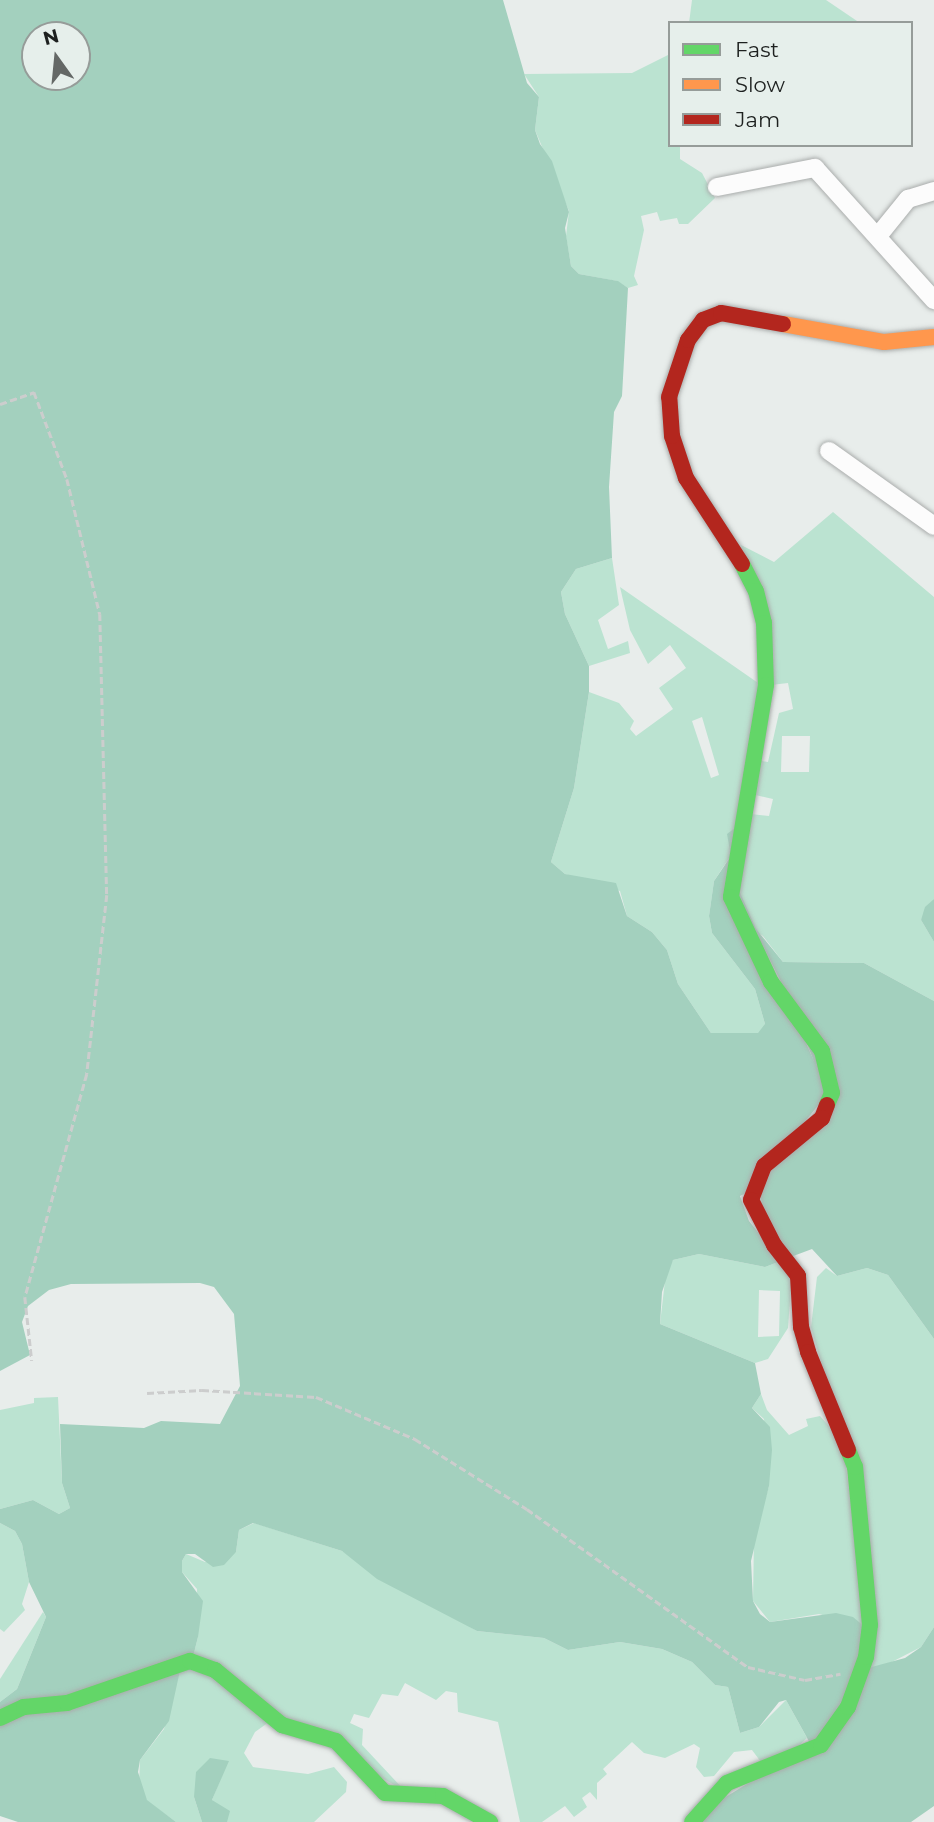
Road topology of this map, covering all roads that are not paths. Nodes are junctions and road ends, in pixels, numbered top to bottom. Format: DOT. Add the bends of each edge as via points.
graph roads {
  1 [pos="717,187"];
  2 [pos="934,191"];
  3 [pos="878,236"];
  4 [pos="934,300"];
  5 [pos="934,337"];
  6 [pos="829,451"];
  7 [pos="934,526"];
  8 [pos="0,1718"];
  9 [pos="490,1822"];
  10 [pos="692,1822"];
  1 -- 3 [label="street" via="815,168"];
  2 -- 3 [label="street" via="908,199"];
  3 -- 4 [label="street"];
  5 -- 10 [label="street" via="884,342 721,313 704,320 688,340 669,397 673,436 686,478 756,591 764,622 768,667 732,897 771,982 822,1051 832,1093 822,1118 764,1166 751,1200 774,1245 799,1276 801,1327 808,1352 855,1467 870,1625 848,1707 821,1745 727,1783"];
  6 -- 7 [label="street"];
  8 -- 9 [label="street" via="24,1707 67,1703 190,1661 215,1670 282,1726 336,1741 385,1793 443,1796"];
}
